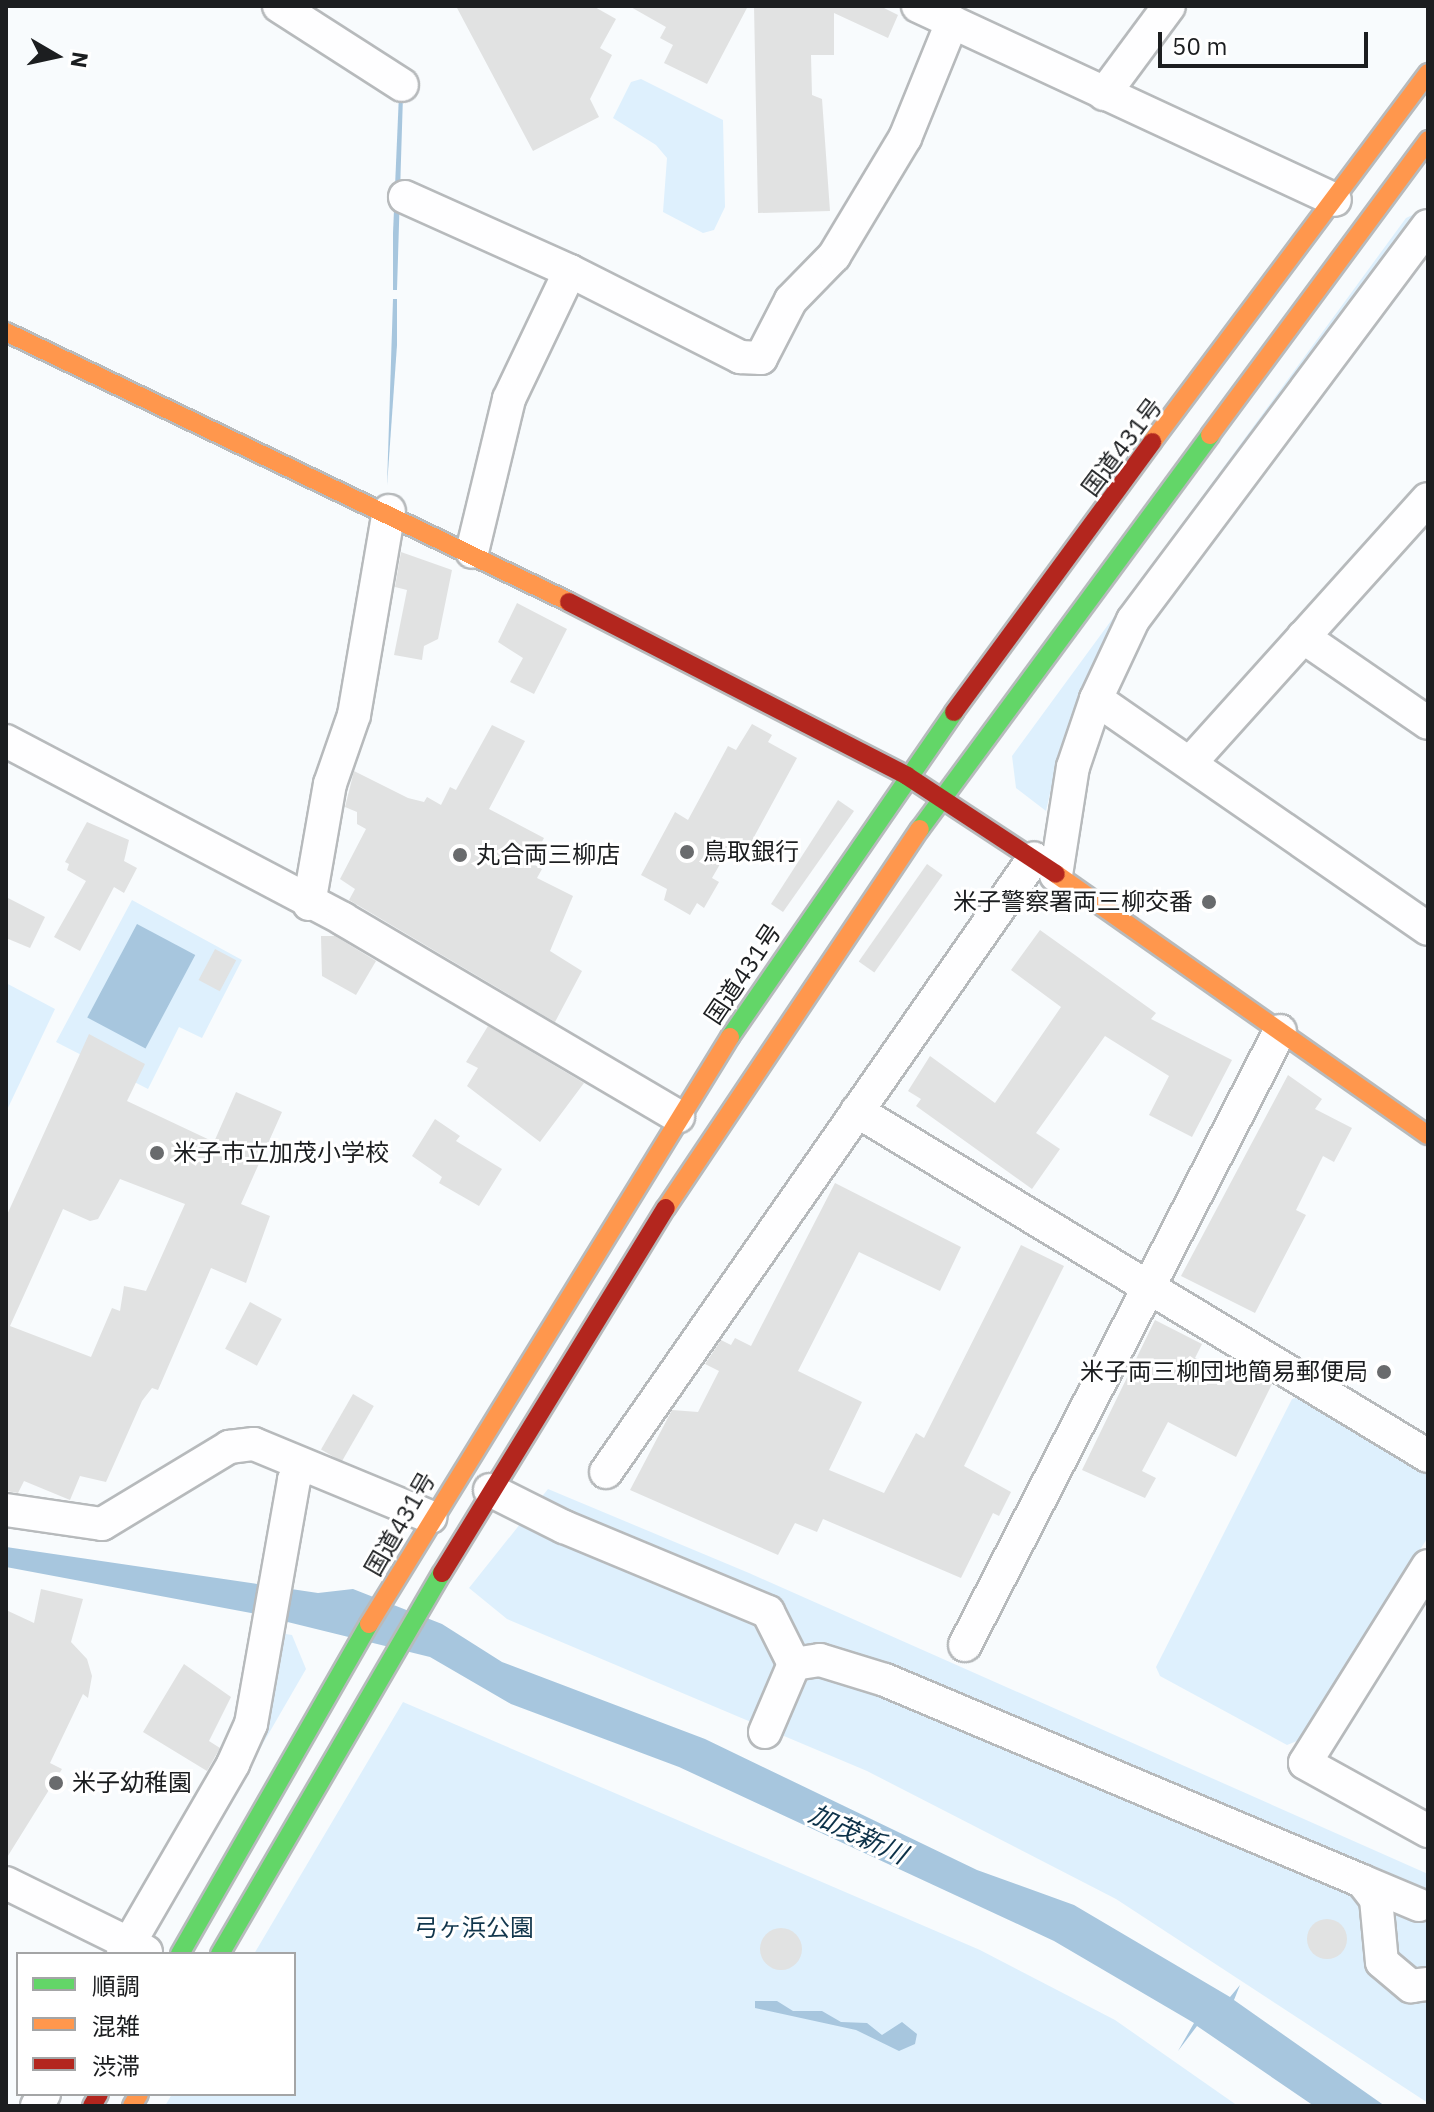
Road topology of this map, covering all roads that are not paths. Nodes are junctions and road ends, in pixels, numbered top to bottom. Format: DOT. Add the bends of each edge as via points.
graph roads {
  1 [pos="279,6"];
  2 [pos="918,6"];
  3 [pos="1169,6"];
  4 [pos="952,22"];
  5 [pos="1428,73"];
  6 [pos="402,85"];
  7 [pos="1104,94"];
  8 [pos="1428,140"];
  9 [pos="405,197"];
  10 [pos="1335,200"];
  11 [pos="1428,226"];
  12 [pos="570,271"];
  13 [pos="6,332"];
  14 [pos="1427,500"];
  15 [pos="389,511"];
  16 [pos="472,552"];
  17 [pos="1303,637"];
  18 [pos="1096,699"];
  19 [pos="1428,723"];
  20 [pos="6,741"];
  21 [pos="1190,763"];
  22 [pos="907,776"];
  23 [pos="942,797"];
  24 [pos="1045,866"];
  25 [pos="309,904"];
  26 [pos="1428,929"];
  27 [pos="1280,1031"];
  28 [pos="857,1111"];
  29 [pos="678,1116"];
  30 [pos="1428,1135"];
  31 [pos="1146,1287"];
  32 [pos="1428,1456"];
  33 [pos="301,1466"];
  34 [pos="606,1472"];
  35 [pos="490,1490"];
  36 [pos="6,1510"];
  37 [pos="430,1517"];
  38 [pos="1428,1566"];
  39 [pos="965,1645"];
  40 [pos="794,1664"];
  41 [pos="765,1732"];
  42 [pos="1428,1831"];
  43 [pos="1362,1881"];
  44 [pos="8,1890"];
  45 [pos="1424,1906"];
  46 [pos="1382,1938"];
  47 [pos="134,1950"];
  48 [pos="181,1952"];
  49 [pos="221,1952"];
  50 [pos="1428,1984"];
  1 -- 6 [label="street"];
  2 -- 4 [label="street"];
  3 -- 7 [label="street"];
  4 -- 7 [label="street"];
  4 -- 12 [label="street" via="905,138 834,256 791,300 761,358 740,357"];
  5 -- 10 [label="main road, 国道431号"];
  7 -- 10 [label="street"];
  8 -- 23 [label="main road"];
  9 -- 12 [label="street"];
  10 -- 22 [label="main road, 国道431号"];
  11 -- 18 [label="street" via="1133,620"];
  12 -- 16 [label="street" via="509,399"];
  13 -- 15 [label="main road"];
  14 -- 17 [label="street"];
  15 -- 16 [label="main road"];
  15 -- 25 [label="street" via="354,715 330,784"];
  16 -- 22 [label="main road"];
  17 -- 19 [label="street"];
  17 -- 21 [label="street"];
  18 -- 21 [label="street"];
  18 -- 24 [label="street"];
  20 -- 25 [label="street"];
  21 -- 26 [label="street"];
  22 -- 23 [label="main road"];
  22 -- 29 [label="main road, 国道431号"];
  23 -- 24 [label="main road"];
  23 -- 35 [label="main road" via="710,1137"];
  24 -- 27 [label="main road"];
  24 -- 28 [label="street"];
  25 -- 29 [label="street"];
  27 -- 30 [label="main road"];
  27 -- 31 [label="street"];
  28 -- 31 [label="street"];
  28 -- 34 [label="street"];
  29 -- 37 [label="main road, 国道431号"];
  31 -- 32 [label="street"];
  31 -- 39 [label="street"];
  33 -- 36 [label="street" via="254,1444 239,1444 102,1524"];
  33 -- 37 [label="street"];
  33 -- 47 [label="street" via="294,1480 248,1732"];
  35 -- 40 [label="street" via="564,1527 768,1612"];
  35 -- 49 [label="main road"];
  37 -- 48 [label="main road, 国道431号"];
  38 -- 42 [label="street" via="1305,1763"];
  40 -- 41 [label="street"];
  40 -- 43 [label="street" via="820,1660 885,1680"];
  43 -- 45 [label="street"];
  43 -- 46 [label="street" via="1376,1899"];
  44 -- 47 [label="street"];
  45 -- 46 [label="street" via="1391,1916"];
  46 -- 50 [label="street" via="1382,1962 1395,1977 1411,1986"];
}
